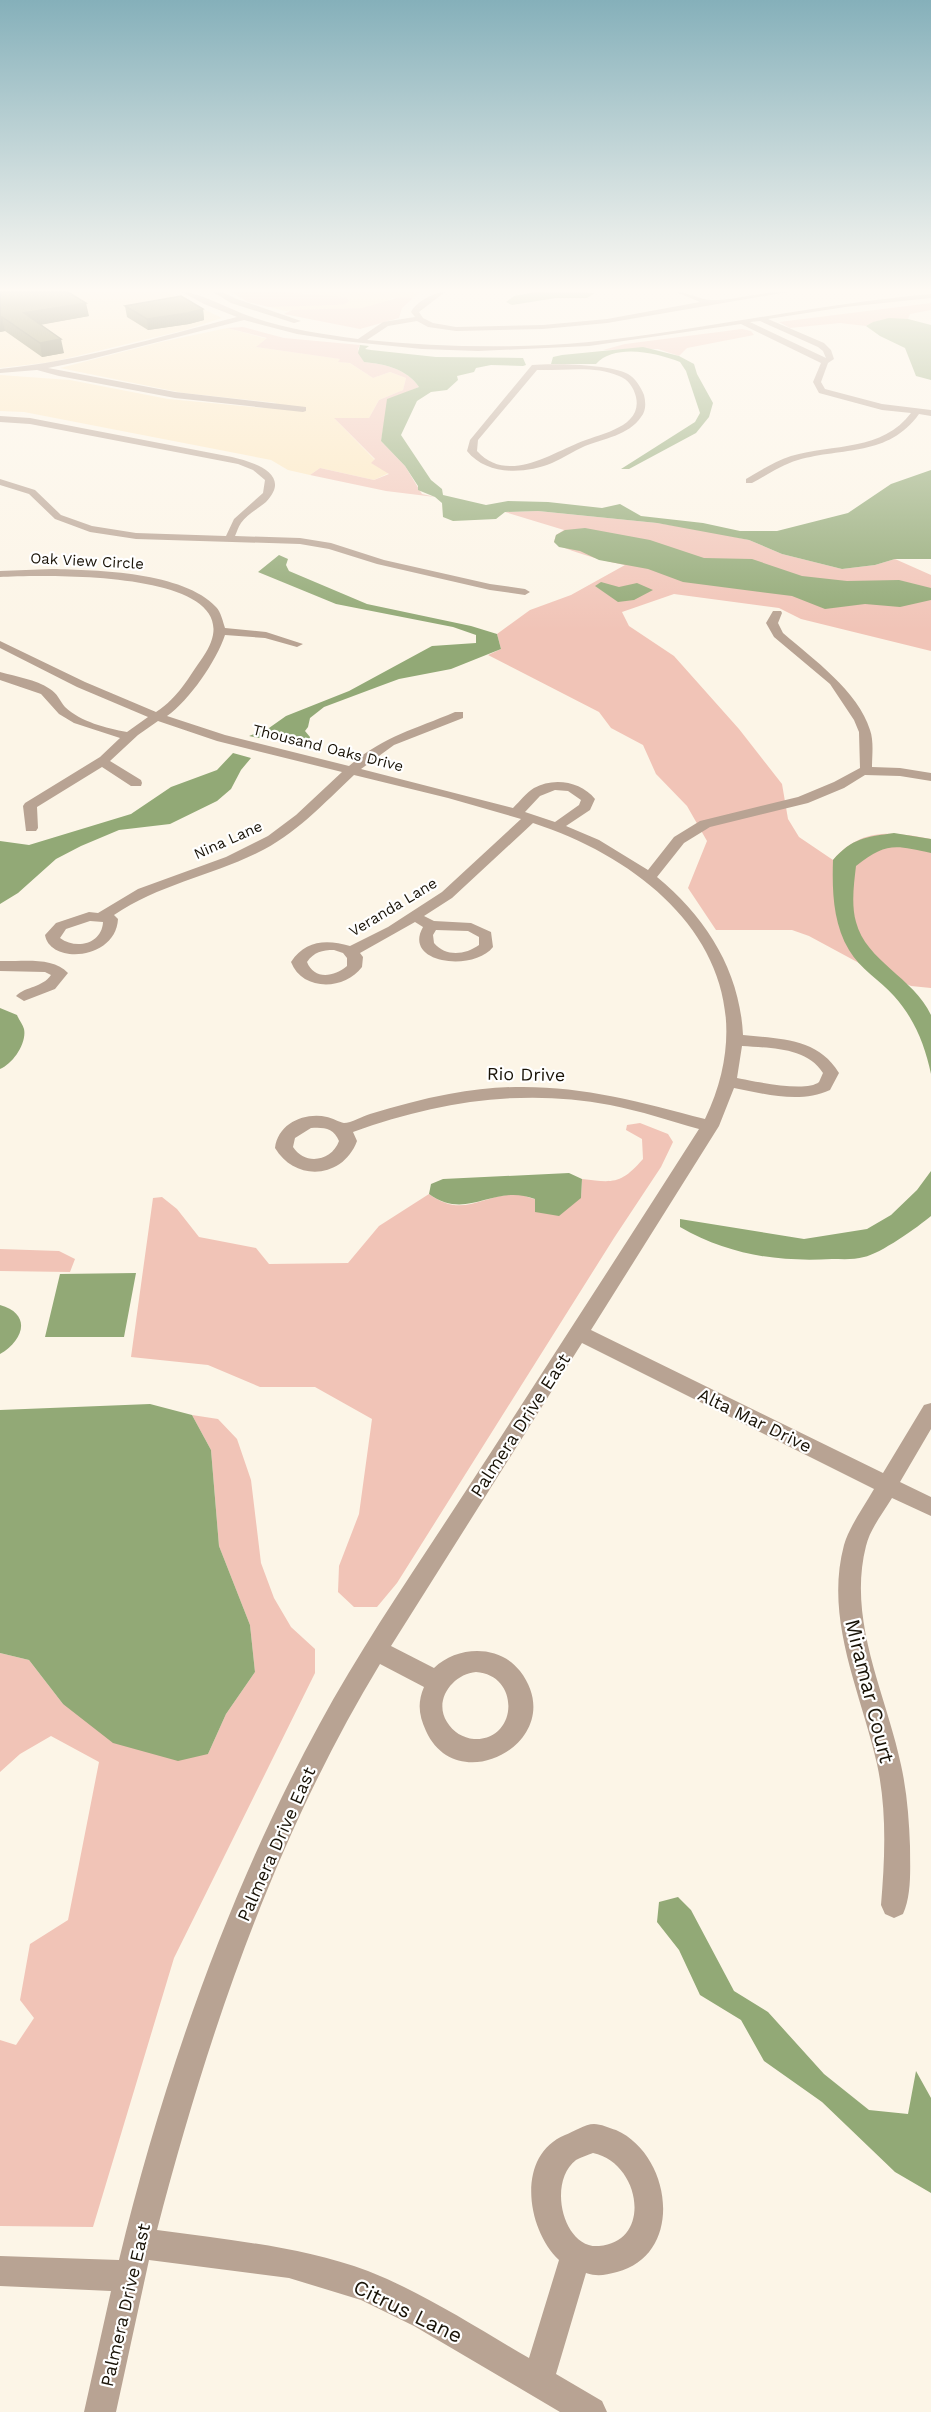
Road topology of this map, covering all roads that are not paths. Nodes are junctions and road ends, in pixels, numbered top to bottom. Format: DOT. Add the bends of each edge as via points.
graph roads {
  1 [pos="262,405"];
  2 [pos="504,405"];
  3 [pos="642,405"];
  4 [pos="869,405"];
  5 [pos="303,409"];
  6 [pos="916,412"];
  7 [pos="931,413"];
  8 [pos="0,419"];
  9 [pos="749,481"];
  10 [pos="0,482"];
  11 [pos="229,539"];
  12 [pos="0,574"];
  13 [pos="525,592"];
  14 [pos="777,612"];
  15 [pos="220,631"];
  16 [pos="0,644"];
  17 [pos="297,644"];
  18 [pos="0,676"];
  19 [pos="459,715"];
  20 [pos="156,716"];
  21 [pos="129,736"];
  22 [pos="102,762"];
  23 [pos="351,770"];
  24 [pos="866,771"];
  25 [pos="931,777"];
  26 [pos="136,783"];
  27 [pos="517,812"];
  28 [pos="532,816"];
  29 [pos="558,826"];
  30 [pos="31,828"];
  31 [pos="649,877"];
  32 [pos="103,916"];
  33 [pos="415,916"];
  34 [pos="431,925"];
  35 [pos="350,952"];
  36 [pos="0,966"];
  37 [pos="24,996"];
  38 [pos="736,1040"];
  39 [pos="728,1082"];
  40 [pos="711,1126"];
  41 [pos="342,1130"];
  42 [pos="579,1333"];
  43 [pos="931,1411"];
  44 [pos="887,1485"];
  45 [pos="931,1507"];
  46 [pos="375,1650"];
  47 [pos="437,1682"];
  48 [pos="894,1905"];
  49 [pos="138,2243"];
  50 [pos="576,2255"];
  51 [pos="0,2271"];
  52 [pos="130,2276"];
  53 [pos="538,2380"];
  54 [pos="100,2412"];
  55 [pos="591,2412"];
  1 -- 5 [label="street"];
  2 -- 3 [label="street" via="474,440 472,451 480,460 510,467 538,465 627,425"];
  4 -- 6 [label="street"];
  6 -- 7 [label="street"];
  6 -- 9 [label="street" via="907,425 881,440 792,459"];
  8 -- 11 [label="street" via="30,421 226,459 261,471 270,480 270,490 238,520"];
  10 -- 11 [label="street" via="32,492 58,517 79,526 136,536"];
  11 -- 13 [label="street" via="331,546 381,562"];
  12 -- 15 [label="street, Oak View Circle" via="125,576 157,582 208,605"];
  14 -- 24 [label="street" via="772,623 778,635 834,682 860,720 865,732"];
  15 -- 17 [label="street" via="267,635"];
  15 -- 20 [label="street" via="217,643 184,695"];
  16 -- 20 [label="street, Thousand Oaks Drive" via="15,657"];
  18 -- 21 [label="street" via="42,689 56,705 85,723"];
  19 -- 23 [label="street, Nina Lane" via="395,739"];
  20 -- 21 [label="street"];
  20 -- 23 [label="street, Thousand Oaks Drive" via="221,738"];
  21 -- 22 [label="street"];
  22 -- 26 [label="street"];
  22 -- 30 [label="street" via="30,806"];
  23 -- 27 [label="street, Thousand Oaks Drive"];
  23 -- 32 [label="street, Nina Lane" via="334,789 272,839 211,867 151,888"];
  24 -- 25 [label="street"];
  24 -- 31 [label="street" via="813,796 705,824 679,840"];
  27 -- 28 [label="street, Thousand Oaks Drive"];
  27 -- 29 [label="street" via="543,789 568,787 582,792 588,798 585,807"];
  28 -- 29 [label="street, Thousand Oaks Drive"];
  28 -- 33 [label="street, Veranda Lane" via="470,876"];
  29 -- 31 [label="street, Thousand Oaks Drive" via="613,853"];
  31 -- 38 [label="street, Palmera Drive East" via="677,902 712,948 730,992"];
  33 -- 34 [label="street"];
  33 -- 35 [label="street, Veranda Lane"];
  36 -- 37 [label="street" via="48,967 60,973 50,986"];
  38 -- 39 [label="street, Palmera Drive East"];
  38 -- 39 [label="street" via="800,1049 822,1059 831,1073 824,1086 816,1089"];
  39 -- 40 [label="street, Palmera Drive East"];
  40 -- 41 [label="street, Rio Drive" via="602,1098 515,1090 435,1100"];
  40 -- 42 [label="street, Palmera Drive East"];
  42 -- 44 [label="street, Alta Mar Drive"];
  42 -- 46 [label="street, Palmera Drive East"];
  43 -- 44 [label="street, Miramar Court"];
  44 -- 45 [label="street, Alta Mar Drive"];
  44 -- 48 [label="street, Miramar Court" via="858,1536 848,1596 851,1623 897,1809"];
  46 -- 47 [label="street"];
  46 -- 49 [label="street, Palmera Drive East" via="306,1775 271,1848 223,1967 178,2097"];
  49 -- 52 [label="street, Palmera Drive East"];
  49 -- 53 [label="street, Citrus Lane" via="289,2264 366,2286"];
  50 -- 53 [label="street"];
  51 -- 52 [label="street"];
  52 -- 54 [label="street, Palmera Drive East"];
  53 -- 55 [label="street, Citrus Lane"];
}
